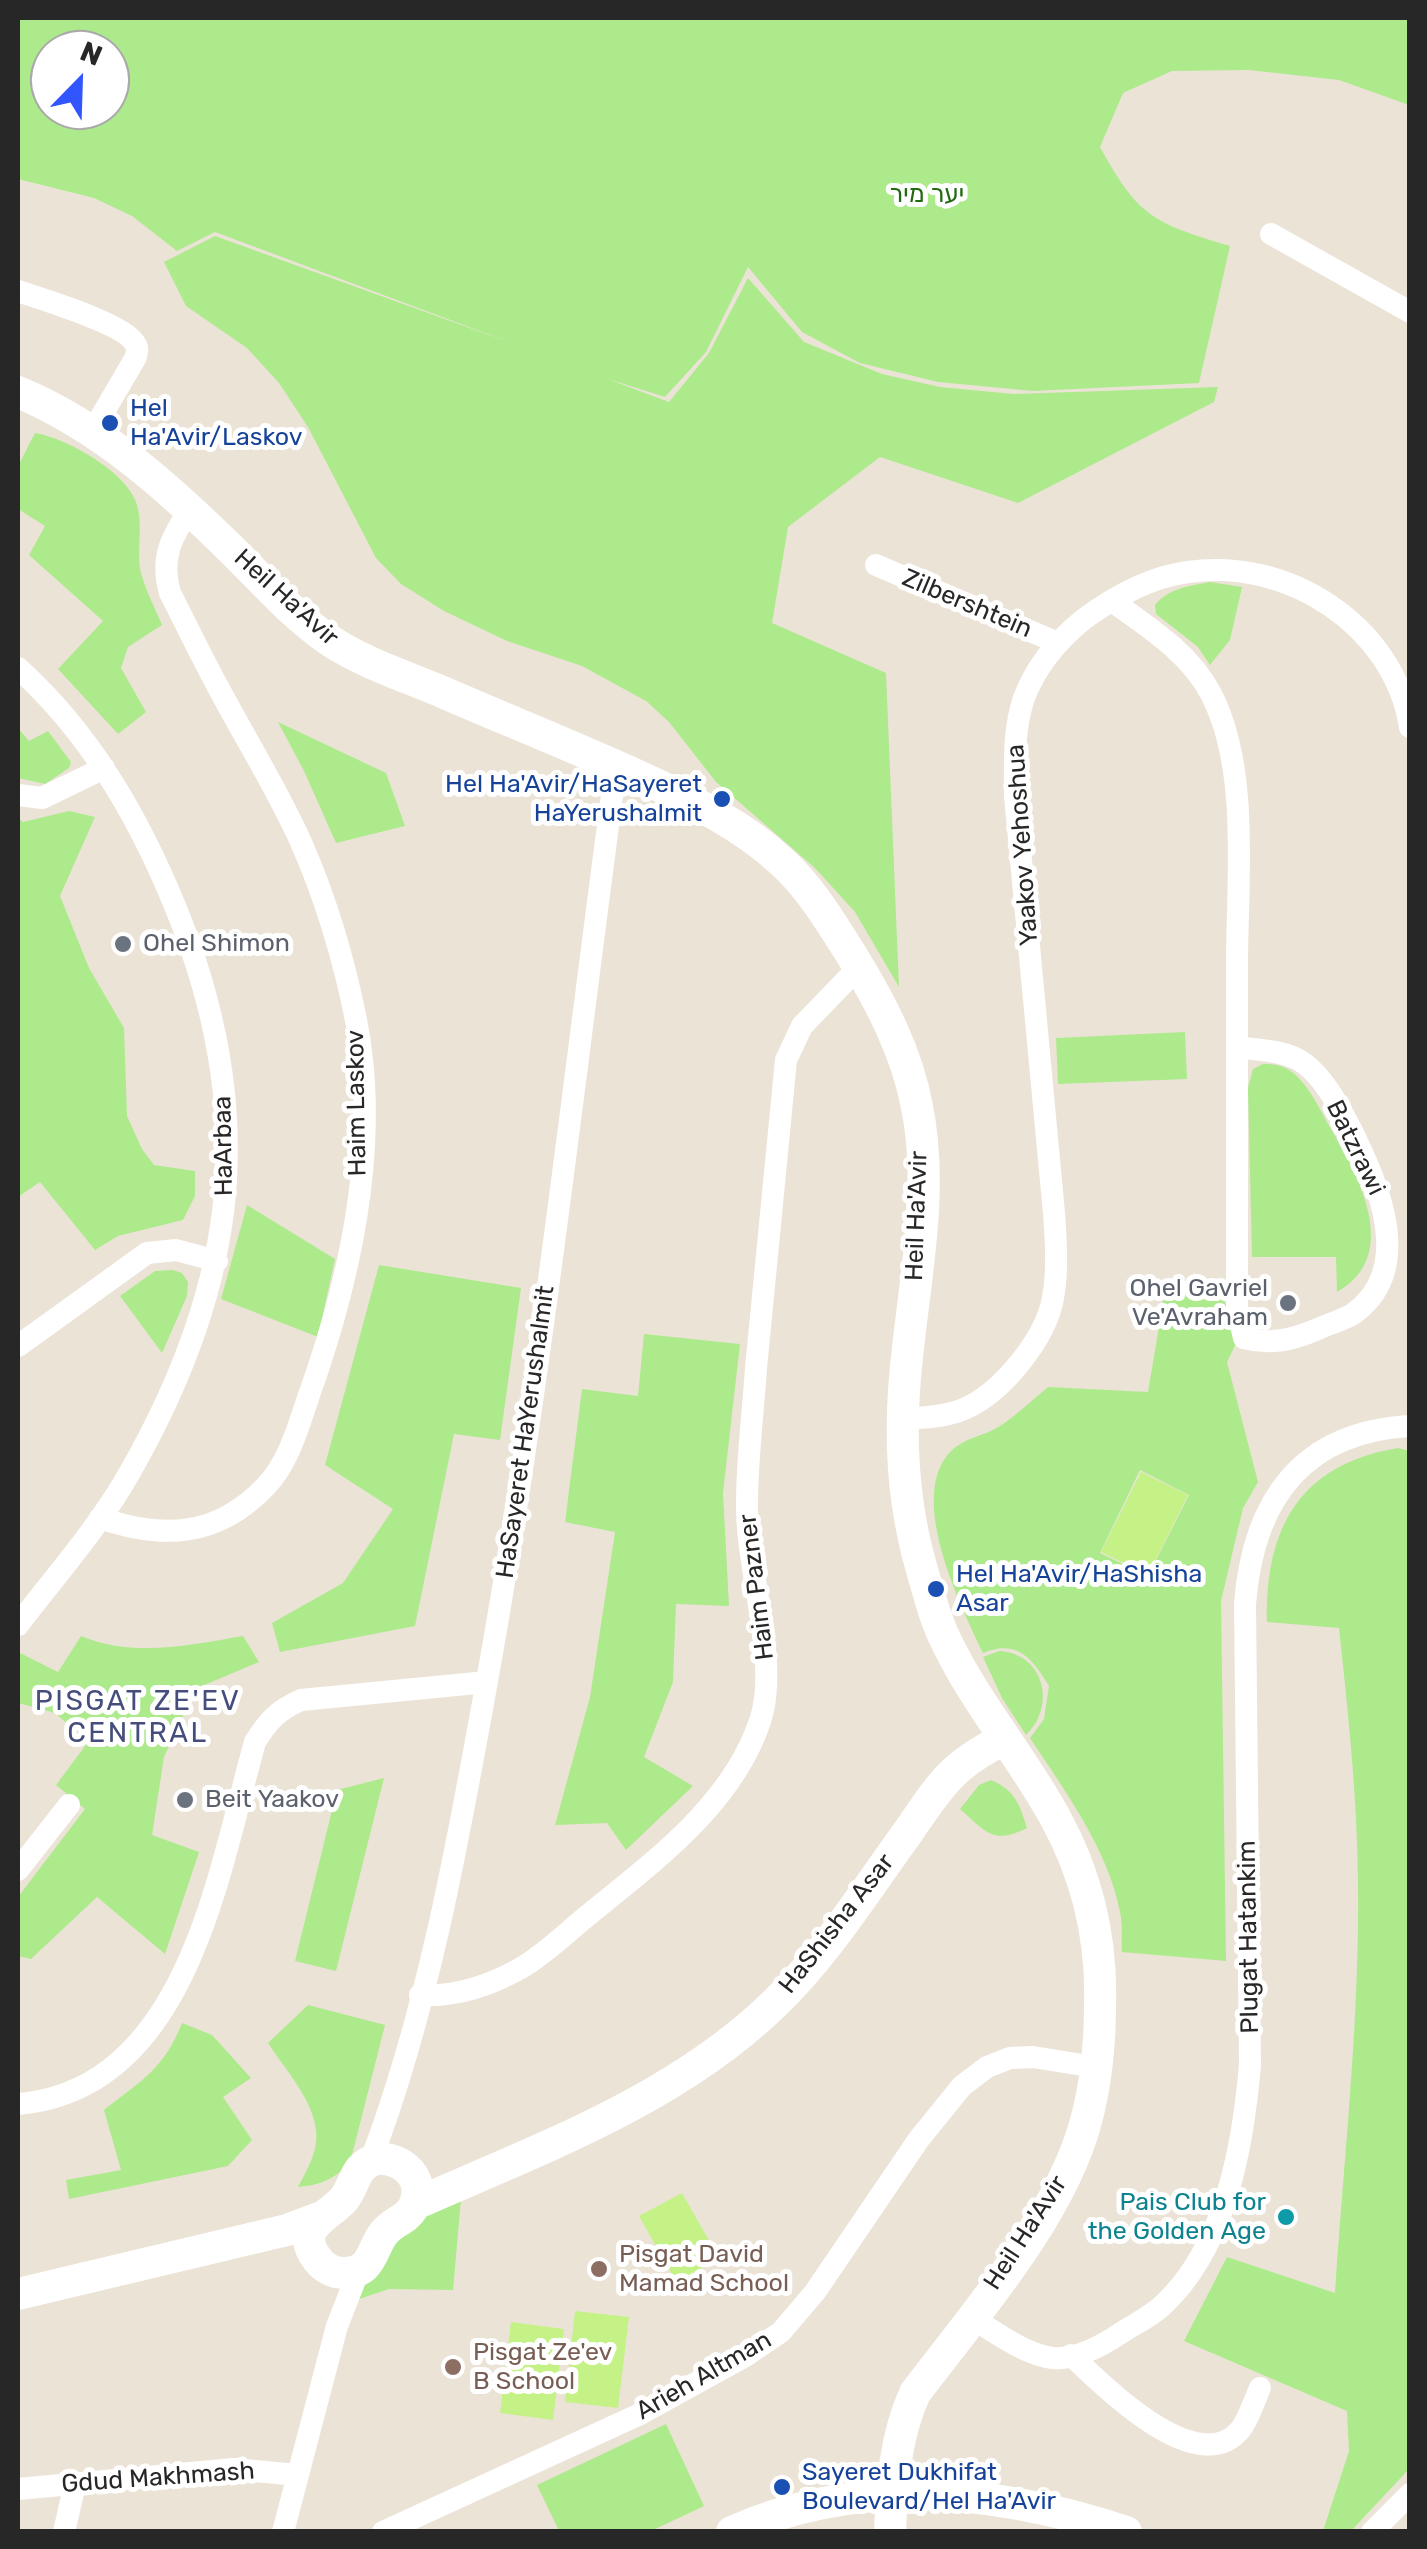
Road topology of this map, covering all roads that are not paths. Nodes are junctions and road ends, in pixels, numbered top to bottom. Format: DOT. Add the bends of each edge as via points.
graph roads {
  1 [pos="1271,234"];
  2 [pos="18,292"];
  3 [pos="1410,312"];
  4 [pos="18,392"];
  5 [pos="92,432"];
  6 [pos="190,509"];
  7 [pos="876,565"];
  8 [pos="1112,600"];
  9 [pos="1058,643"];
  10 [pos="18,668"];
  11 [pos="1410,727"];
  12 [pos="616,766"];
  13 [pos="104,768"];
  14 [pos="18,795"];
  15 [pos="859,968"];
  16 [pos="1237,1047"];
  17 [pos="217,1261"];
  18 [pos="18,1346"];
  19 [pos="904,1418"];
  20 [pos="1410,1426"];
  21 [pos="100,1518"];
  22 [pos="18,1625"];
  23 [pos="487,1682"];
  24 [pos="1005,1738"];
  25 [pos="69,1805"];
  26 [pos="18,1870"];
  27 [pos="420,1995"];
  28 [pos="1096,2067"];
  29 [pos="18,2104"];
  30 [pos="399,2175"];
  31 [pos="318,2218"];
  32 [pos="262,2236"];
  33 [pos="319,2260"];
  34 [pos="358,2270"];
  35 [pos="18,2294"];
  36 [pos="970,2317"];
  37 [pos="1071,2355"];
  38 [pos="328,2358"];
  39 [pos="1260,2388"];
  40 [pos="298,2475"];
  41 [pos="75,2484"];
  42 [pos="18,2490"];
  43 [pos="900,2493"];
  44 [pos="1410,2494"];
  45 [pos="1379,2527"];
  46 [pos="64,2532"];
  47 [pos="283,2532"];
  48 [pos="383,2532"];
  49 [pos="732,2532"];
  50 [pos="890,2532"];
  51 [pos="906,2532"];
  52 [pos="1126,2532"];
  1 -- 3 [label="street"];
  2 -- 5 [label="street" via="132,338 136,357"];
  4 -- 5 [label="street, Heil Ha'Avir"];
  5 -- 6 [label="street, Heil Ha'Avir"];
  6 -- 12 [label="street, Heil Ha'Avir" via="287,606 340,647"];
  6 -- 21 [label="street, Haim Laskov" via="170,539 164,574 301,842 324,906 356,1021 361,1170 332,1327 299,1425 269,1483 235,1511 184,1530 138,1531"];
  7 -- 9 [label="street, Zilbershtein"];
  8 -- 9 [label="street, Yaakov Yehoshua"];
  8 -- 11 [label="street, Yaakov Yehoshua" via="1185,572 1274,577 1326,602 1376,648"];
  8 -- 16 [label="street, Batzrawi" via="1190,664 1224,724 1236,812"];
  9 -- 19 [label="street, Yaakov Yehoshua" via="1024,697 1014,769 1057,1252 1053,1301 1035,1342 992,1390 966,1408"];
  10 -- 13 [label="street, HaArbaa" via="79,731"];
  12 -- 15 [label="street, Heil Ha'Avir" via="715,812 761,842 798,878"];
  12 -- 23 [label="street, HaSayeret HaYerushalmit" via="521,1492"];
  13 -- 14 [label="street" via="42,798"];
  13 -- 17 [label="street, HaArbaa" via="151,850 195,955 212,1028 228,1162"];
  15 -- 19 [label="street, Heil Ha'Avir" via="906,1063 918,1111 923,1212"];
  15 -- 27 [label="street, Haim Pazner" via="802,1026 786,1060 747,1504 766,1660 760,1720 702,1815 550,1946 521,1968 469,1990"];
  16 -- 16 [label="street, Batzrawi" via="1290,1056 1316,1075 1367,1163 1386,1222 1388,1246 1370,1297 1352,1314 1290,1340 1244,1338 1240,1326"];
  17 -- 18 [label="street" via="176,1250 146,1253"];
  17 -- 21 [label="street, HaArbaa" via="166,1400"];
  19 -- 24 [label="street, Heil Ha'Avir" via="905,1490 936,1615 968,1683"];
  20 -- 37 [label="street, Plugat Hatankim" via="1354,1434 1320,1450 1276,1492 1260,1524 1245,1604 1250,2048 1237,2156 1223,2206 1187,2279 1161,2307 1104,2344"];
  21 -- 22 [label="street, HaArbaa"];
  23 -- 27 [label="street, HaSayeret HaYerushalmit" via="456,1851"];
  23 -- 29 [label="street" via="301,1700 280,1709 255,1742 213,1892 168,2004 147,2034 94,2081"];
  24 -- 28 [label="street, Heil Ha'Avir" via="1056,1818 1087,1896 1101,1984"];
  24 -- 30 [label="street, HaShisha Asar" via="954,1773 811,1965 733,2040 606,2117 490,2171 448,2180"];
  25 -- 26 [label="street"];
  27 -- 30 [label="street, HaSayeret HaYerushalmit" via="394,2090"];
  28 -- 36 [label="street, Heil Ha'Avir" via="1071,2162 1042,2218"];
  28 -- 48 [label="street, Arieh Altman" via="1032,2057 987,2067 962,2086 919,2140 781,2332 638,2416"];
  30 -- 31 [label="street" via="357,2170 344,2199"];
  30 -- 34 [label="street" via="406,2217 384,2232 373,2257"];
  31 -- 32 [label="street"];
  31 -- 33 [label="street" via="311,2233"];
  32 -- 33 [label="street" via="286,2238"];
  32 -- 35 [label="street"];
  33 -- 34 [label="street" via="338,2273"];
  33 -- 38 [label="street" via="332,2304"];
  34 -- 38 [label="street"];
  36 -- 37 [label="street" via="1035,2352"];
  36 -- 43 [label="street, Heil Ha'Avir" via="936,2365"];
  37 -- 39 [label="street" via="1123,2404 1178,2438 1205,2444 1240,2430"];
  38 -- 40 [label="street"];
  40 -- 41 [label="street, Gdud Makhmash" via="234,2469"];
  40 -- 47 [label="street"];
  41 -- 42 [label="street, Gdud Makhmash"];
  41 -- 46 [label="street"];
  43 -- 49 [label="street" via="769,2515"];
  43 -- 50 [label="street, Heil Ha'Avir"];
  43 -- 51 [label="street, Heil Ha'Avir"];
  43 -- 52 [label="street" via="982,2497"];
  44 -- 45 [label="street"];
}
